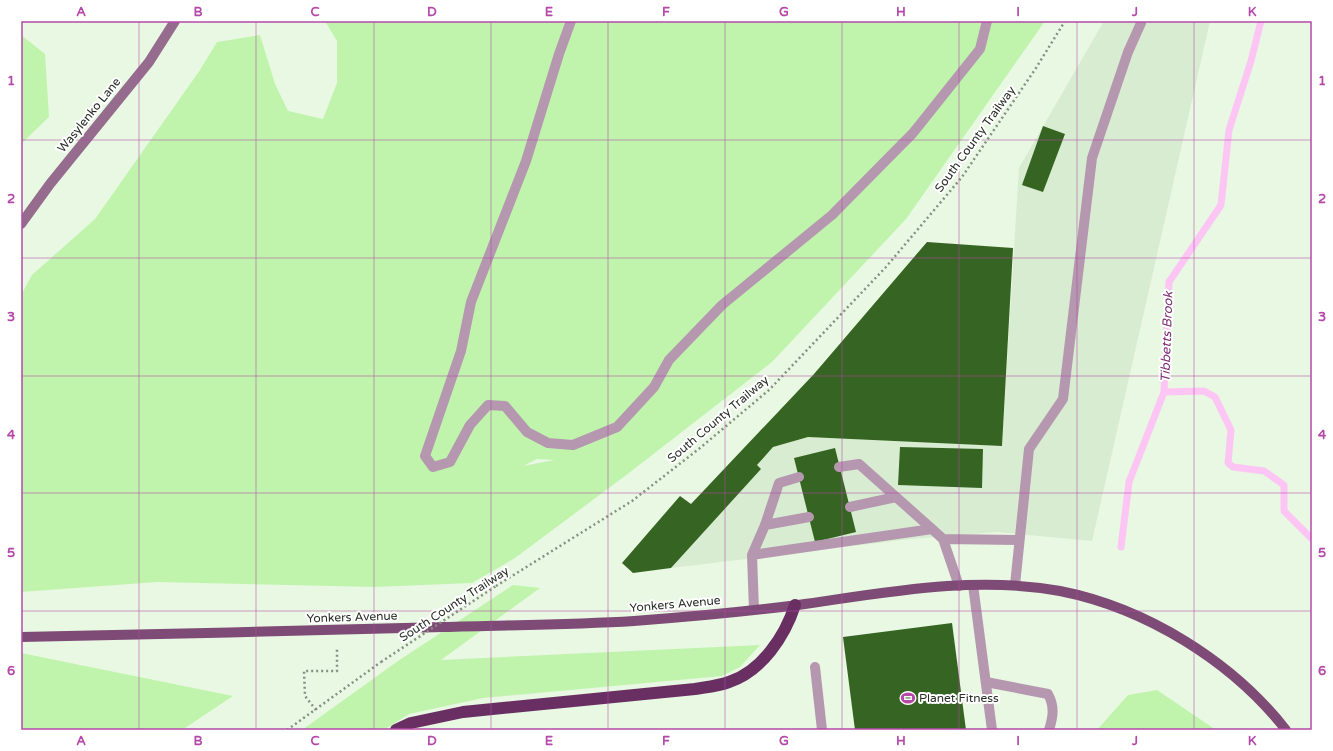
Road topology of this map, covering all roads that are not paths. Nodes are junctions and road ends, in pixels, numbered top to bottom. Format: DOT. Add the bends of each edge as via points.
graph roads {
  1 [pos="174,21"];
  2 [pos="571,21"];
  3 [pos="988,21"];
  4 [pos="1140,23"];
  5 [pos="21,224"];
  6 [pos="839,467"];
  7 [pos="799,477"];
  8 [pos="896,497"];
  9 [pos="850,507"];
  10 [pos="809,516"];
  11 [pos="764,525"];
  12 [pos="932,529"];
  13 [pos="943,539"];
  14 [pos="1020,540"];
  15 [pos="752,555"];
  16 [pos="974,585"];
  17 [pos="1014,585"];
  18 [pos="958,586"];
  19 [pos="795,605"];
  20 [pos="754,610"];
  21 [pos="21,637"];
  22 [pos="815,667"];
  23 [pos="986,682"];
  24 [pos="396,730"];
  25 [pos="822,730"];
  26 [pos="992,730"];
  27 [pos="1048,730"];
  28 [pos="1286,730"];
  1 -- 5 [label="street, Wasylenko Lane" via="149,62 50,184"];
  2 -- 3 [label="lane" via="526,161 471,302 461,351 425,456 433,467 450,462 470,425 488,405 505,406 527,432 548,444 573,445 617,427 654,387 669,360 722,305 832,216 913,133 980,49"];
  4 -- 14 [label="lane" via="1092,158 1063,399 1029,449"];
  6 -- 8 [label="lane" via="859,464"];
  7 -- 11 [label="lane" via="779,482"];
  8 -- 9 [label="lane"];
  8 -- 12 [label="lane"];
  10 -- 11 [label="lane"];
  11 -- 15 [label="lane"];
  12 -- 13 [label="lane"];
  12 -- 15 [label="lane"];
  13 -- 14 [label="lane"];
  13 -- 18 [label="lane"];
  14 -- 17 [label="lane"];
  15 -- 20 [label="lane"];
  16 -- 17 [label="main road, Yonkers Avenue"];
  16 -- 18 [label="main road, Yonkers Avenue"];
  16 -- 23 [label="lane"];
  17 -- 28 [label="main road, Yonkers Avenue" via="1087,598 1162,629 1228,672 1259,700"];
  18 -- 19 [label="main road, Yonkers Avenue"];
  19 -- 20 [label="main road, Yonkers Avenue"];
  19 -- 24 [label="highway" via="784,633 774,647 746,673 730,682 695,689 463,712 417,722"];
  20 -- 21 [label="main road, Yonkers Avenue" via="629,621"];
  22 -- 25 [label="lane"];
  23 -- 26 [label="lane"];
  23 -- 27 [label="lane" via="1048,694 1053,703 1053,718"];
}
